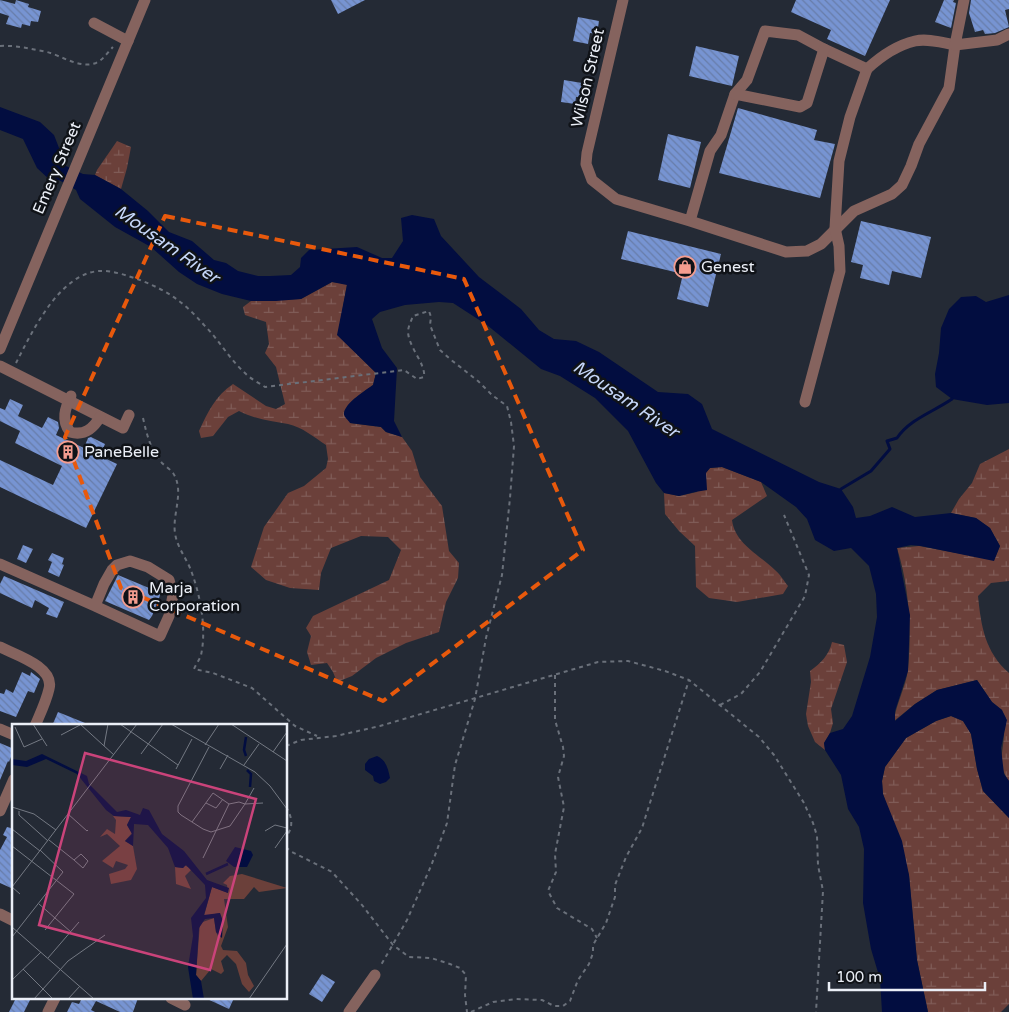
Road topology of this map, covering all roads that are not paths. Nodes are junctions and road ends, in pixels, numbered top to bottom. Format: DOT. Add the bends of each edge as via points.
graph roads {
  1 [pos="145,0"];
  2 [pos="623,0"];
  3 [pos="964,0"];
  4 [pos="94,23"];
  5 [pos="1009,34"];
  6 [pos="123,39"];
  7 [pos="955,45"];
  8 [pos="824,49"];
  9 [pos="867,69"];
  10 [pos="735,94"];
  11 [pos="690,221"];
  12 [pos="835,228"];
  13 [pos="5,322"];
  14 [pos="0,350"];
  15 [pos="0,366"];
  16 [pos="70,398"];
  17 [pos="805,402"];
  18 [pos="129,415"];
  19 [pos="100,417"];
  20 [pos="0,564"];
  21 [pos="91,604"];
  22 [pos="0,647"];
  23 [pos="36,724"];
  24 [pos="0,729"];
  25 [pos="12,734"];
  26 [pos="12,784"];
  27 [pos="0,812"];
  28 [pos="0,914"];
  29 [pos="12,920"];
  30 [pos="376,975"];
  31 [pos="54,1000"];
  32 [pos="48,1012"];
  33 [pos="349,1012"];
  1 -- 6 [label="street, Emery Street"];
  2 -- 11 [label="street, Wilson Street" via="598,104 586,164 588,173 596,185 616,200"];
  3 -- 7 [label="street"];
  4 -- 6 [label="street"];
  5 -- 7 [label="street" via="997,40"];
  6 -- 13 [label="street, Emery Street" via="75,168"];
  7 -- 9 [label="street" via="916,41 879,59"];
  7 -- 12 [label="street" via="949,88 919,144 902,185 892,194 854,211"];
  8 -- 9 [label="street"];
  8 -- 10 [label="street" via="807,103 800,107"];
  8 -- 10 [label="street" via="798,35 765,31 747,80"];
  9 -- 12 [label="street" via="839,161"];
  10 -- 11 [label="street" via="721,134 710,151"];
  11 -- 12 [label="street" via="786,252 807,251 821,244"];
  12 -- 17 [label="street" via="840,271"];
  13 -- 14 [label="street, Emery Street"];
  15 -- 16 [label="street"];
  16 -- 19 [label="street"];
  16 -- 19 [label="street" via="64,413 70,432 81,434 91,430"];
  18 -- 19 [label="street" via="123,428"];
  20 -- 21 [label="street"];
  21 -- 21 [label="street" via="160,636 173,602 172,588 169,580 159,572 125,561 112,570"];
  22 -- 23 [label="street" via="41,668 48,677 49,689"];
  24 -- 25 [label="street"];
  26 -- 27 [label="street"];
  28 -- 29 [label="street"];
  30 -- 33 [label="street"];
  31 -- 32 [label="street"];
}
